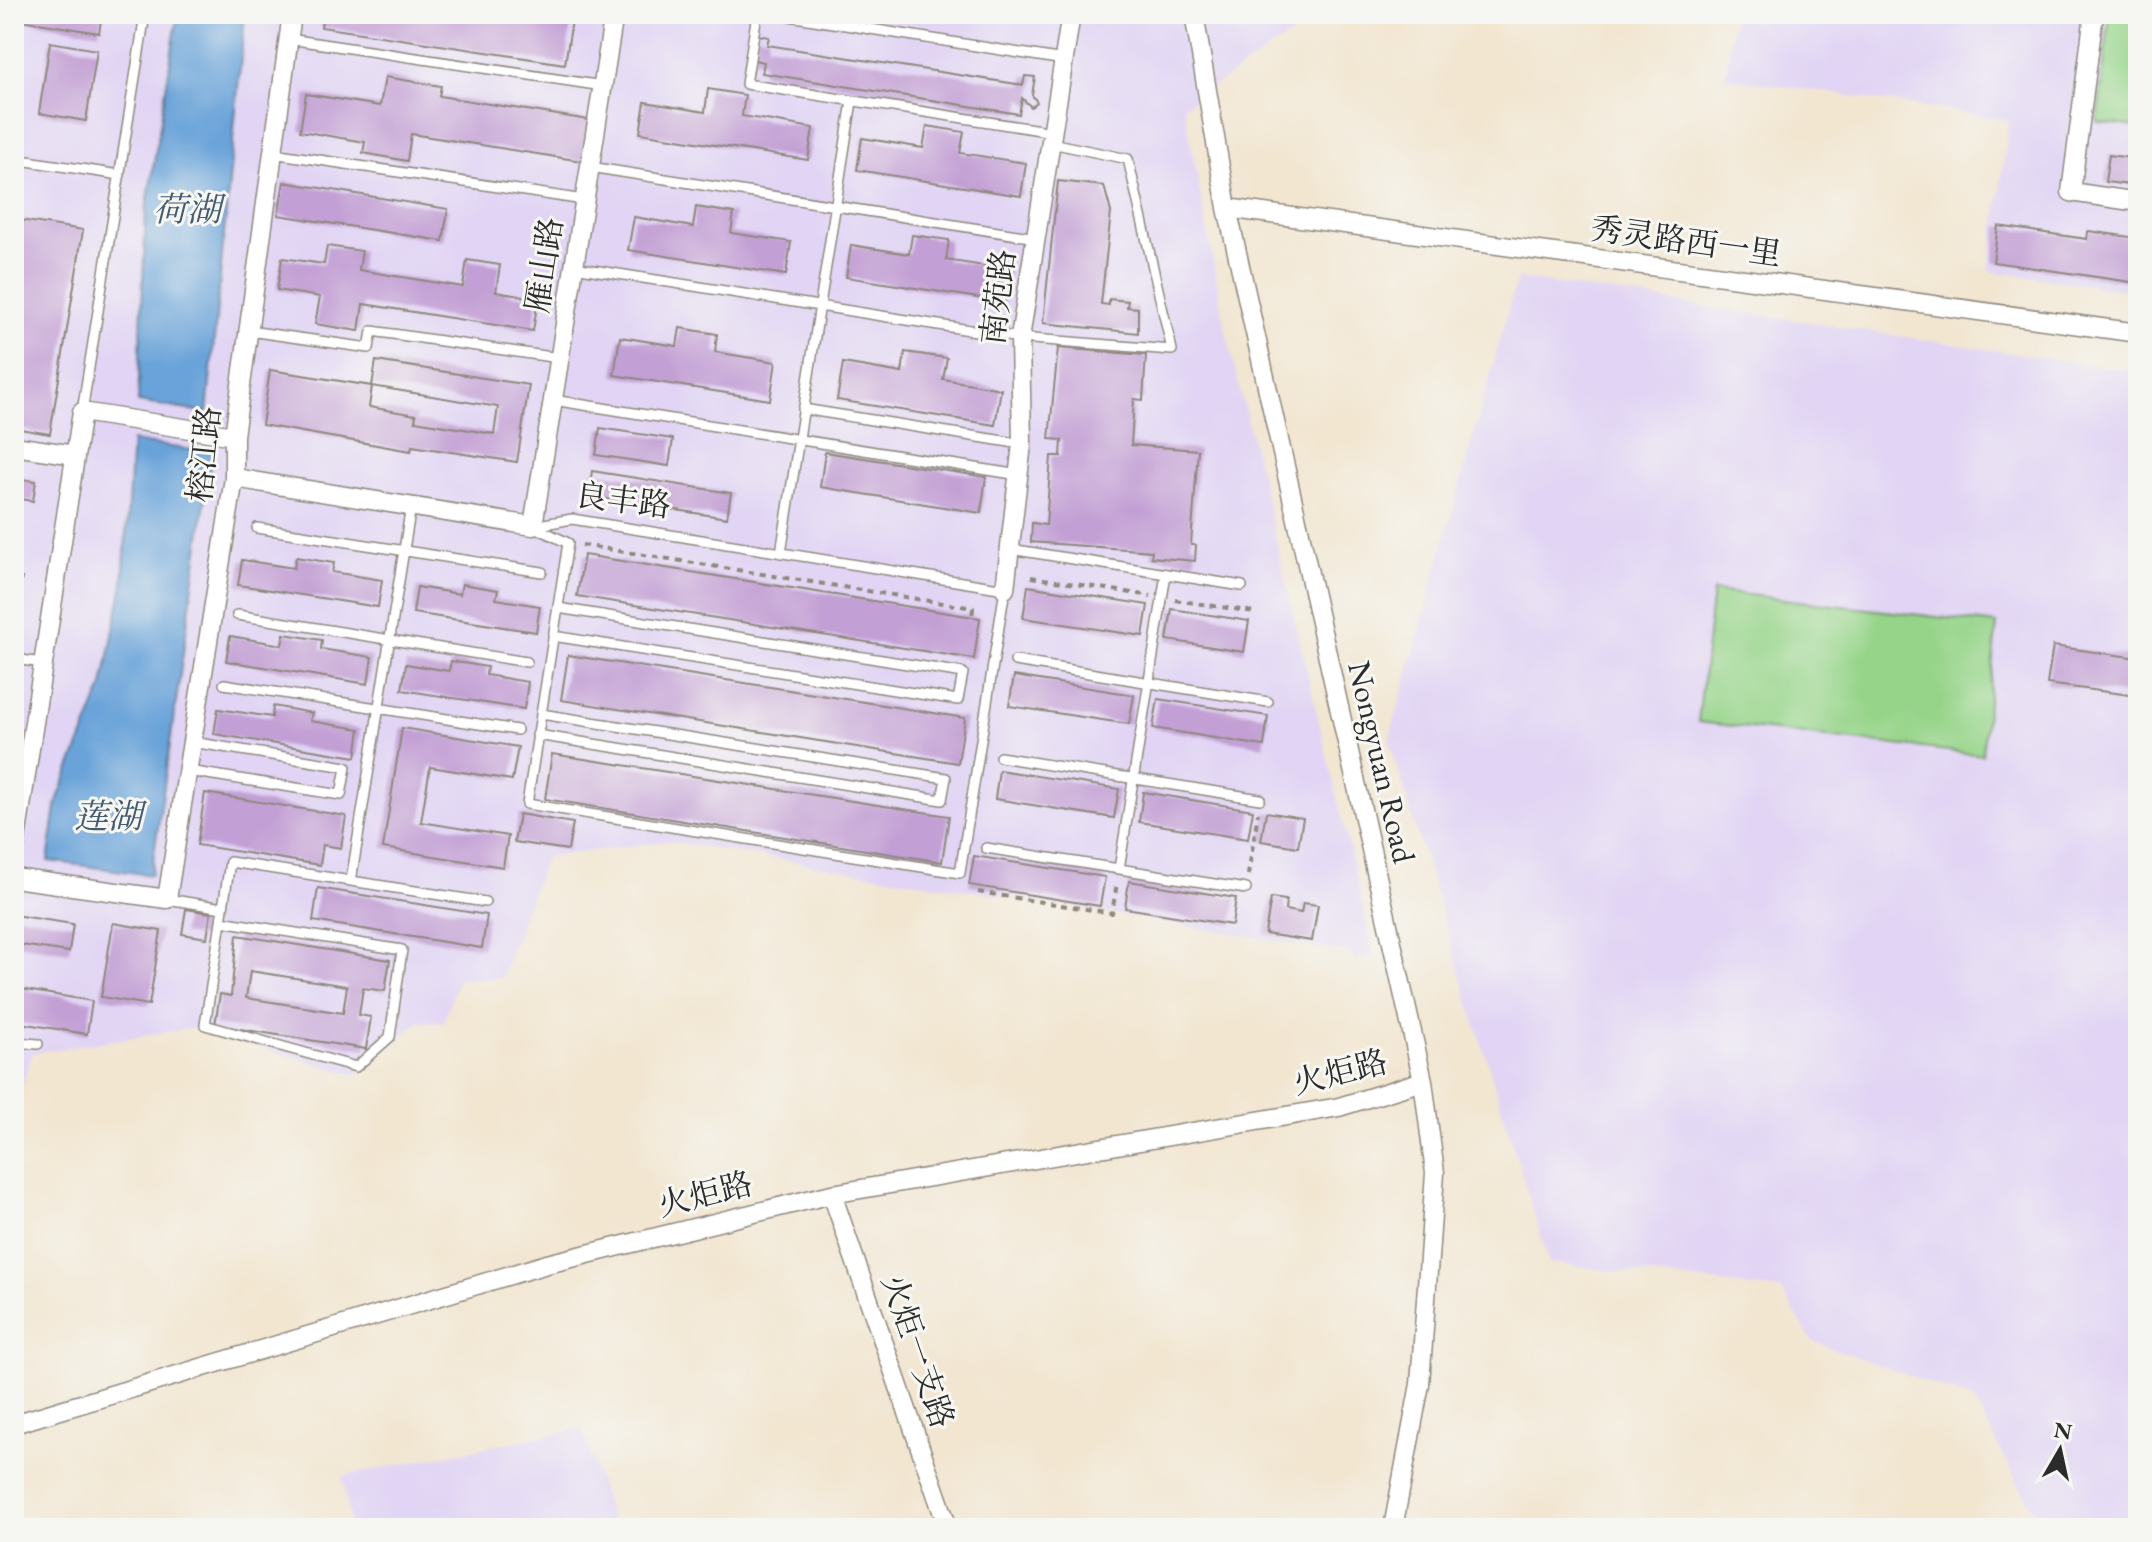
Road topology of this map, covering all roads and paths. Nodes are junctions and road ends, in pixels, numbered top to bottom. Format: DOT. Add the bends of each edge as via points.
graph roads {
  1 [pos="145,14"];
  2 [pos="292,14"];
  3 [pos="614,14"];
  4 [pos="757,14"];
  5 [pos="777,14"];
  6 [pos="1071,14"];
  7 [pos="1194,14"];
  8 [pos="2094,14"];
  9 [pos="289,39"];
  10 [pos="1064,60"];
  11 [pos="603,86"];
  12 [pos="852,101"];
  13 [pos="1052,138"];
  14 [pos="273,153"];
  15 [pos="14,159"];
  16 [pos="590,167"];
  17 [pos="120,175"];
  18 [pos="584,200"];
  19 [pos="2138,202"];
  20 [pos="835,206"];
  21 [pos="1227,208"];
  22 [pos="1036,238"];
  23 [pos="574,267"];
  24 [pos="819,306"];
  25 [pos="249,331"];
  26 [pos="2138,333"];
  27 [pos="1020,338"];
  28 [pos="559,358"];
  29 [pos="553,400"];
  30 [pos="803,409"];
  31 [pos="82,412"];
  32 [pos="234,436"];
  33 [pos="798,440"];
  34 [pos="1022,444"];
  35 [pos="14,446"];
  36 [pos="75,455"];
  37 [pos="1019,475"];
  38 [pos="234,478"];
  39 [pos="411,506"];
  40 [pos="533,526"];
  41 [pos="257,528"];
  42 [pos="568,543"];
  43 [pos="1010,549"];
  44 [pos="403,551"];
  45 [pos="781,553"];
  46 [pos="542,572"];
  47 [pos="1166,574"];
  48 [pos="1031,577"];
  49 [pos="1242,586"];
  50 [pos="1005,589"];
  51 [pos="1162,598"];
  52 [pos="558,608"];
  53 [pos="1254,612"];
  54 [pos="237,615"];
  55 [pos="972,617"];
  56 [pos="553,636"];
  57 [pos="389,641"];
  58 [pos="14,659"];
  59 [pos="1015,661"];
  60 [pos="527,662"];
  61 [pos="43,663"];
  62 [pos="1149,683"];
  63 [pos="224,684"];
  64 [pos="1268,702"];
  65 [pos="378,710"];
  66 [pos="541,714"];
  67 [pos="517,730"];
  68 [pos="537,735"];
  69 [pos="192,742"];
  70 [pos="1000,757"];
  71 [pos="188,771"];
  72 [pos="1134,779"];
  73 [pos="1260,799"];
  74 [pos="14,845"];
  75 [pos="986,848"];
  76 [pos="14,852"];
  77 [pos="1119,869"];
  78 [pos="14,878"];
  79 [pos="351,881"];
  80 [pos="1246,889"];
  81 [pos="978,892"];
  82 [pos="167,899"];
  83 [pos="485,902"];
  84 [pos="223,908"];
  85 [pos="221,921"];
  86 [pos="14,1042"];
  87 [pos="38,1044"];
  88 [pos="1423,1081"];
  89 [pos="832,1194"];
  90 [pos="14,1424"];
  91 [pos="948,1528"];
  92 [pos="1393,1528"];
  1 -- 17 [label="lane"];
  2 -- 9 [label="street, 榕江路"];
  3 -- 11 [label="street, 雁山路"];
  4 -- 12 [label="lane" via="746,84"];
  5 -- 10 [label="lane"];
  6 -- 10 [label="street, 南苑路"];
  7 -- 21 [label="street, Nongyuan Road"];
  8 -- 19 [label="street" via="2071,192"];
  9 -- 11 [label="lane"];
  9 -- 14 [label="street, 榕江路"];
  10 -- 13 [label="street, 南苑路"];
  11 -- 16 [label="street, 雁山路"];
  12 -- 13 [label="lane"];
  12 -- 20 [label="lane"];
  13 -- 22 [label="street, 南苑路"];
  13 -- 27 [label="lane" via="1128,159 1172,350"];
  14 -- 18 [label="lane"];
  14 -- 25 [label="street, 榕江路"];
  15 -- 17 [label="lane"];
  16 -- 18 [label="street, 雁山路"];
  16 -- 20 [label="lane"];
  17 -- 31 [label="lane"];
  18 -- 23 [label="street, 雁山路"];
  20 -- 22 [label="lane"];
  20 -- 24 [label="lane"];
  21 -- 26 [label="street, 秀灵路西一里"];
  21 -- 88 [label="street, Nongyuan Road"];
  22 -- 27 [label="street, 南苑路"];
  23 -- 24 [label="lane"];
  23 -- 28 [label="street, 雁山路"];
  24 -- 27 [label="lane"];
  24 -- 30 [label="lane"];
  25 -- 28 [label="lane" via="369,348 372,331"];
  25 -- 32 [label="street, 榕江路"];
  27 -- 34 [label="street, 南苑路"];
  28 -- 29 [label="street, 雁山路"];
  29 -- 33 [label="lane"];
  29 -- 40 [label="street, 雁山路"];
  30 -- 33 [label="lane"];
  30 -- 34 [label="lane"];
  31 -- 32 [label="street"];
  31 -- 36 [label="street"];
  32 -- 38 [label="street, 榕江路"];
  33 -- 37 [label="lane"];
  33 -- 45 [label="lane"];
  34 -- 37 [label="street, 南苑路"];
  35 -- 36 [label="street"];
  36 -- 61 [label="street"];
  37 -- 43 [label="street, 南苑路"];
  38 -- 39 [label="street, 良丰路"];
  38 -- 69 [label="street, 榕江路"];
  39 -- 40 [label="street, 良丰路"];
  39 -- 44 [label="lane"];
  40 -- 42 [label="lane"];
  40 -- 45 [label="lane, 良丰路" via="572,519"];
  41 -- 44 [label="lane"];
  42 -- 52 [label="lane"];
  42 -- 55 [label="path" via="973,608"];
  43 -- 47 [label="lane"];
  43 -- 50 [label="street, 南苑路"];
  44 -- 46 [label="lane"];
  44 -- 57 [label="lane"];
  45 -- 50 [label="lane, 良丰路"];
  47 -- 49 [label="lane"];
  47 -- 51 [label="lane"];
  48 -- 51 [label="path"];
  50 -- 68 [label="lane" via="960,873 527,804"];
  51 -- 53 [label="path"];
  51 -- 62 [label="lane"];
  52 -- 56 [label="lane"];
  52 -- 56 [label="lane" via="963,673 961,687 958,700"];
  54 -- 57 [label="lane"];
  56 -- 66 [label="lane"];
  57 -- 60 [label="lane"];
  57 -- 65 [label="lane"];
  58 -- 61 [label="lane"];
  59 -- 62 [label="lane"];
  61 -- 74 [label="street"];
  62 -- 64 [label="lane"];
  62 -- 72 [label="lane"];
  63 -- 65 [label="lane"];
  65 -- 67 [label="lane"];
  65 -- 79 [label="lane"];
  66 -- 68 [label="lane"];
  66 -- 68 [label="lane" via="946,778 942,800"];
  69 -- 71 [label="street, 榕江路"];
  69 -- 71 [label="lane" via="346,767 341,795"];
  70 -- 72 [label="lane"];
  71 -- 82 [label="street, 榕江路"];
  72 -- 73 [label="lane"];
  72 -- 77 [label="lane"];
  73 -- 80 [label="path"];
  74 -- 76 [label="street"];
  75 -- 77 [label="lane"];
  77 -- 80 [label="lane"];
  77 -- 81 [label="path" via="1112,913"];
  78 -- 82 [label="street"];
  79 -- 83 [label="lane"];
  79 -- 84 [label="lane" via="230,862"];
  82 -- 84 [label="lane"];
  84 -- 85 [label="lane"];
  85 -- 85 [label="lane" via="205,1025 356,1067 390,1037 402,950"];
  86 -- 87 [label="lane"];
  88 -- 89 [label="street, 火炬路" via="1339,1107"];
  88 -- 92 [label="street, Nongyuan Road" via="1434,1188 1420,1384"];
  89 -- 90 [label="street, 火炬路" via="547,1264"];
  89 -- 91 [label="street, 火炬一支路"];
}
